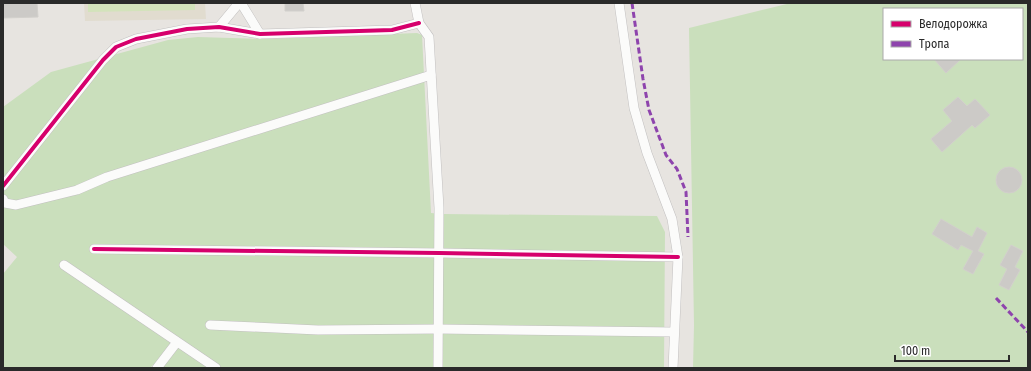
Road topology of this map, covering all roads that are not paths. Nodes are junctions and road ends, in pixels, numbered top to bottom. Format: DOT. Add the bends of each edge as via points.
graph roads {
  1 [pos="240,3"];
  2 [pos="415,3"];
  3 [pos="619,3"];
  4 [pos="420,23"];
  5 [pos="219,27"];
  6 [pos="260,34"];
  7 [pos="431,75"];
  8 [pos="3,186"];
  9 [pos="3,199"];
  10 [pos="94,249"];
  11 [pos="439,253"];
  12 [pos="678,257"];
  13 [pos="64,265"];
  14 [pos="210,325"];
  15 [pos="439,329"];
  16 [pos="674,332"];
  17 [pos="177,342"];
  18 [pos="157,368"];
  19 [pos="216,368"];
  20 [pos="438,368"];
  21 [pos="673,368"];
  1 -- 5 [label="street"];
  1 -- 6 [label="street"];
  2 -- 4 [label="street"];
  3 -- 12 [label="street" via="634,108 647,153 672,219"];
  4 -- 6 [label="street" via="392,30"];
  4 -- 7 [label="street" via="429,37"];
  5 -- 6 [label="street"];
  5 -- 8 [label="street" via="187,29 136,39 116,47 89,76"];
  7 -- 9 [label="street" via="107,177 77,190 16,205 5,203"];
  7 -- 11 [label="street" via="439,208"];
  10 -- 11 [label="street"];
  11 -- 12 [label="street"];
  11 -- 15 [label="street"];
  12 -- 16 [label="street"];
  13 -- 17 [label="street"];
  14 -- 15 [label="street" via="318,330"];
  15 -- 16 [label="street"];
  15 -- 20 [label="street"];
  16 -- 21 [label="street"];
  17 -- 18 [label="street"];
  17 -- 19 [label="street"];
}
